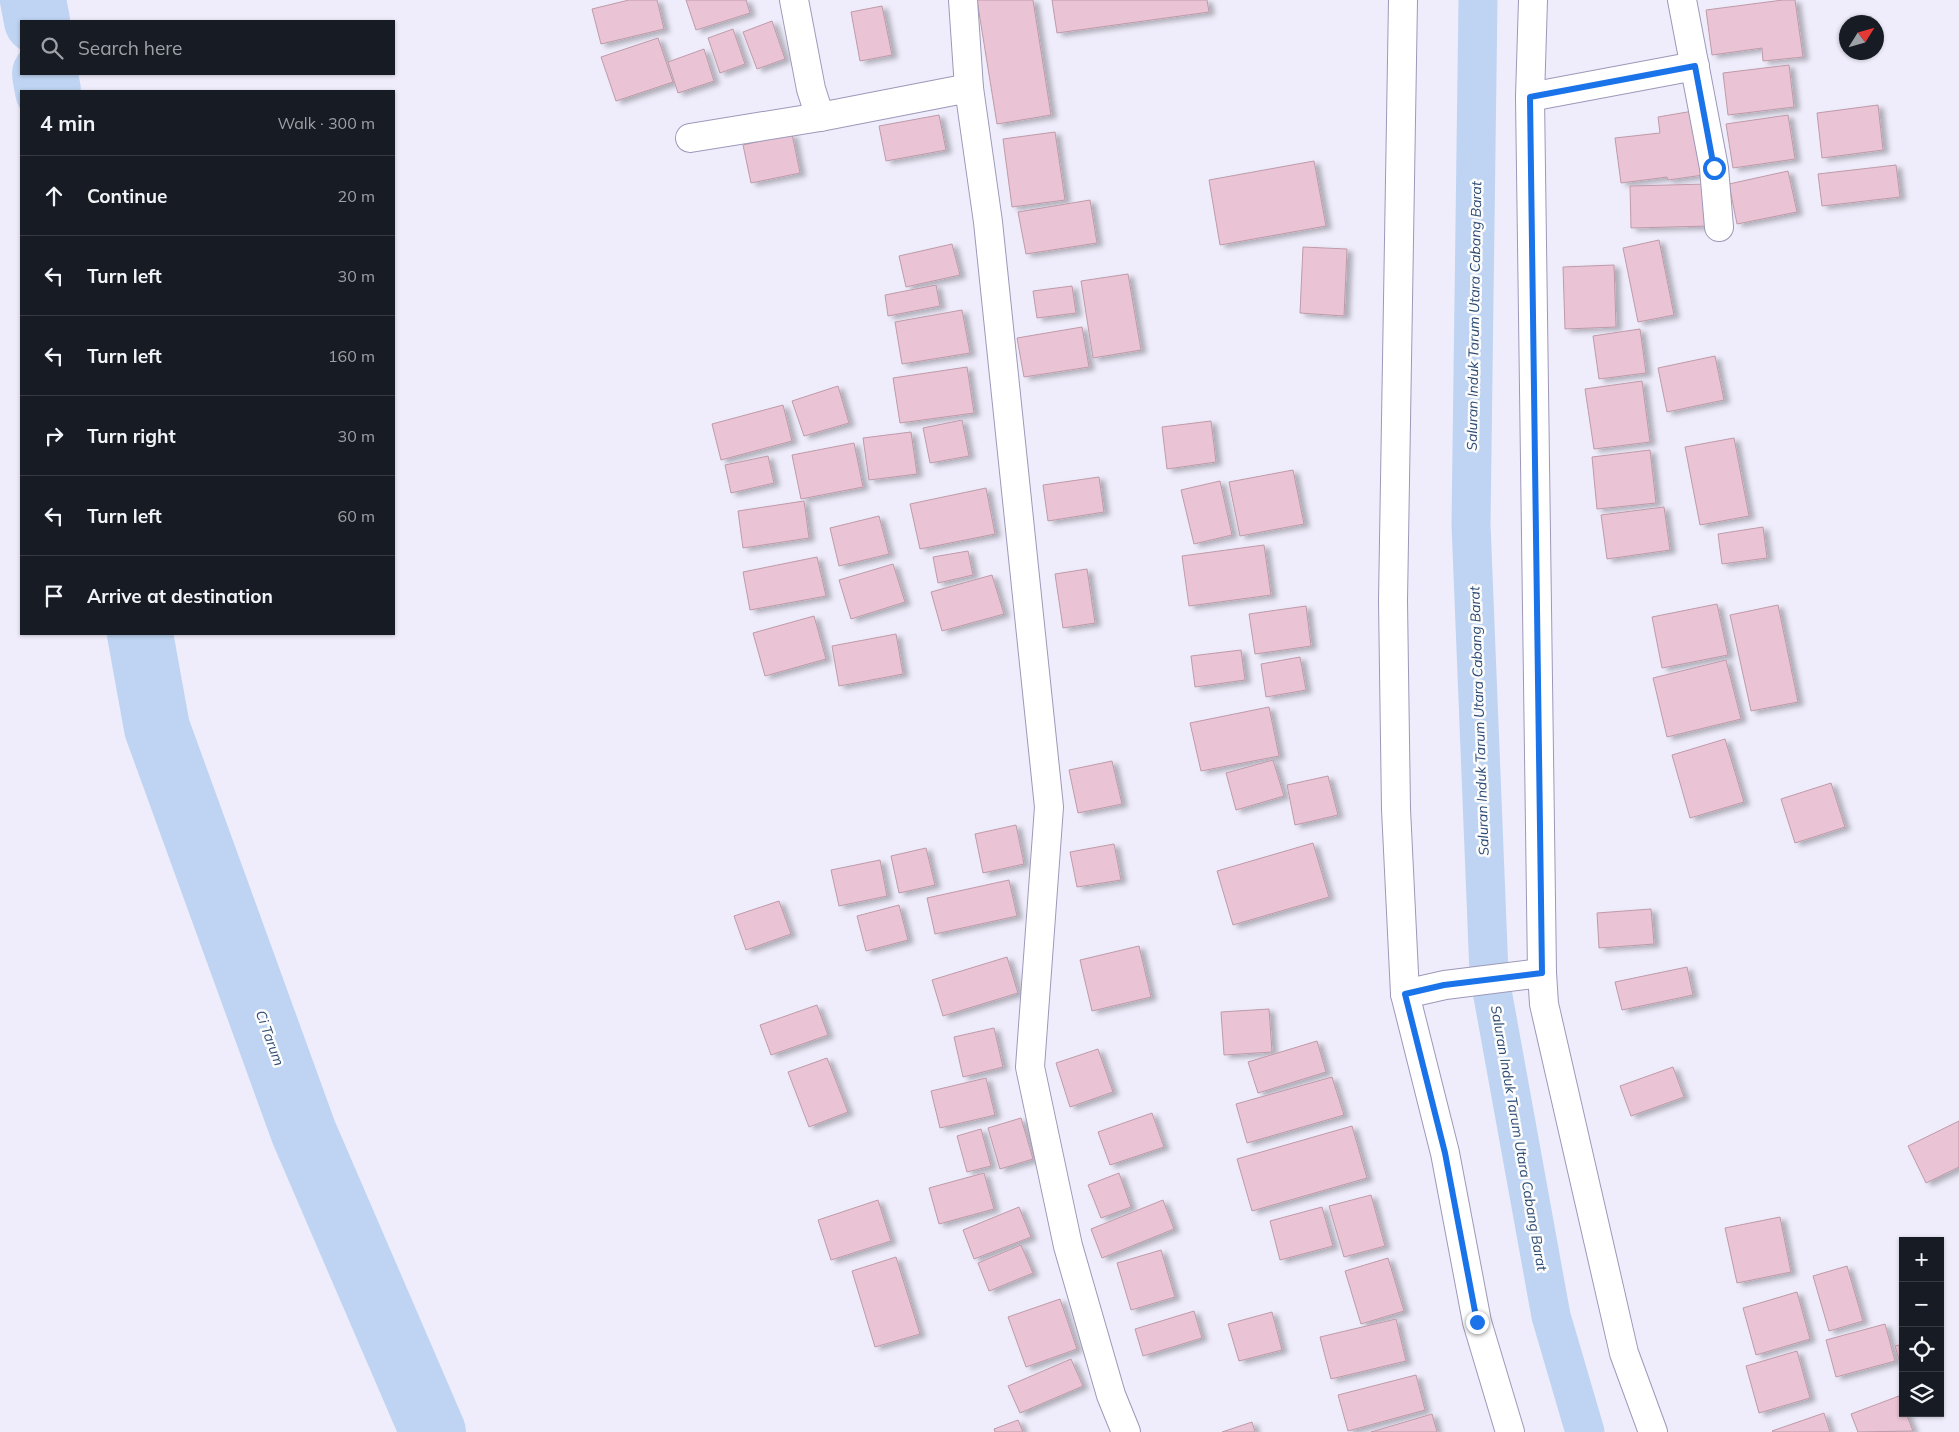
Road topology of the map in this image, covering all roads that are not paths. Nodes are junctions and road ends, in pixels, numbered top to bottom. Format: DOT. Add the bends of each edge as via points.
graph roads {
  1 [pos="794,0"];
  2 [pos="963,0"];
  3 [pos="1403,0"];
  4 [pos="1533,0"];
  5 [pos="1682,0"];
  6 [pos="1695,66"];
  7 [pos="969,88"];
  8 [pos="1530,97"];
  9 [pos="820,116"];
  10 [pos="690,138"];
  11 [pos="1719,227"];
  12 [pos="1532,974"];
  13 [pos="1405,994"];
  14 [pos="1126,1432"];
  15 [pos="1510,1432"];
  16 [pos="1653,1432"];
  1 -- 9 [label="street" via="811,89"];
  2 -- 7 [label="street"];
  3 -- 13 [label="street" via="1393,601 1396,809"];
  4 -- 8 [label="street"];
  5 -- 6 [label="street"];
  6 -- 8 [label="street"];
  6 -- 11 [label="street" via="1714,168"];
  7 -- 9 [label="street"];
  7 -- 14 [label="street" via="988,222 1049,807 1030,1068 1068,1246 1111,1395"];
  8 -- 12 [label="street"];
  9 -- 10 [label="street"];
  12 -- 13 [label="street" via="1444,985"];
  12 -- 16 [label="street" via="1544,1004 1624,1353"];
  13 -- 15 [label="street" via="1445,1153 1477,1322"];
}
